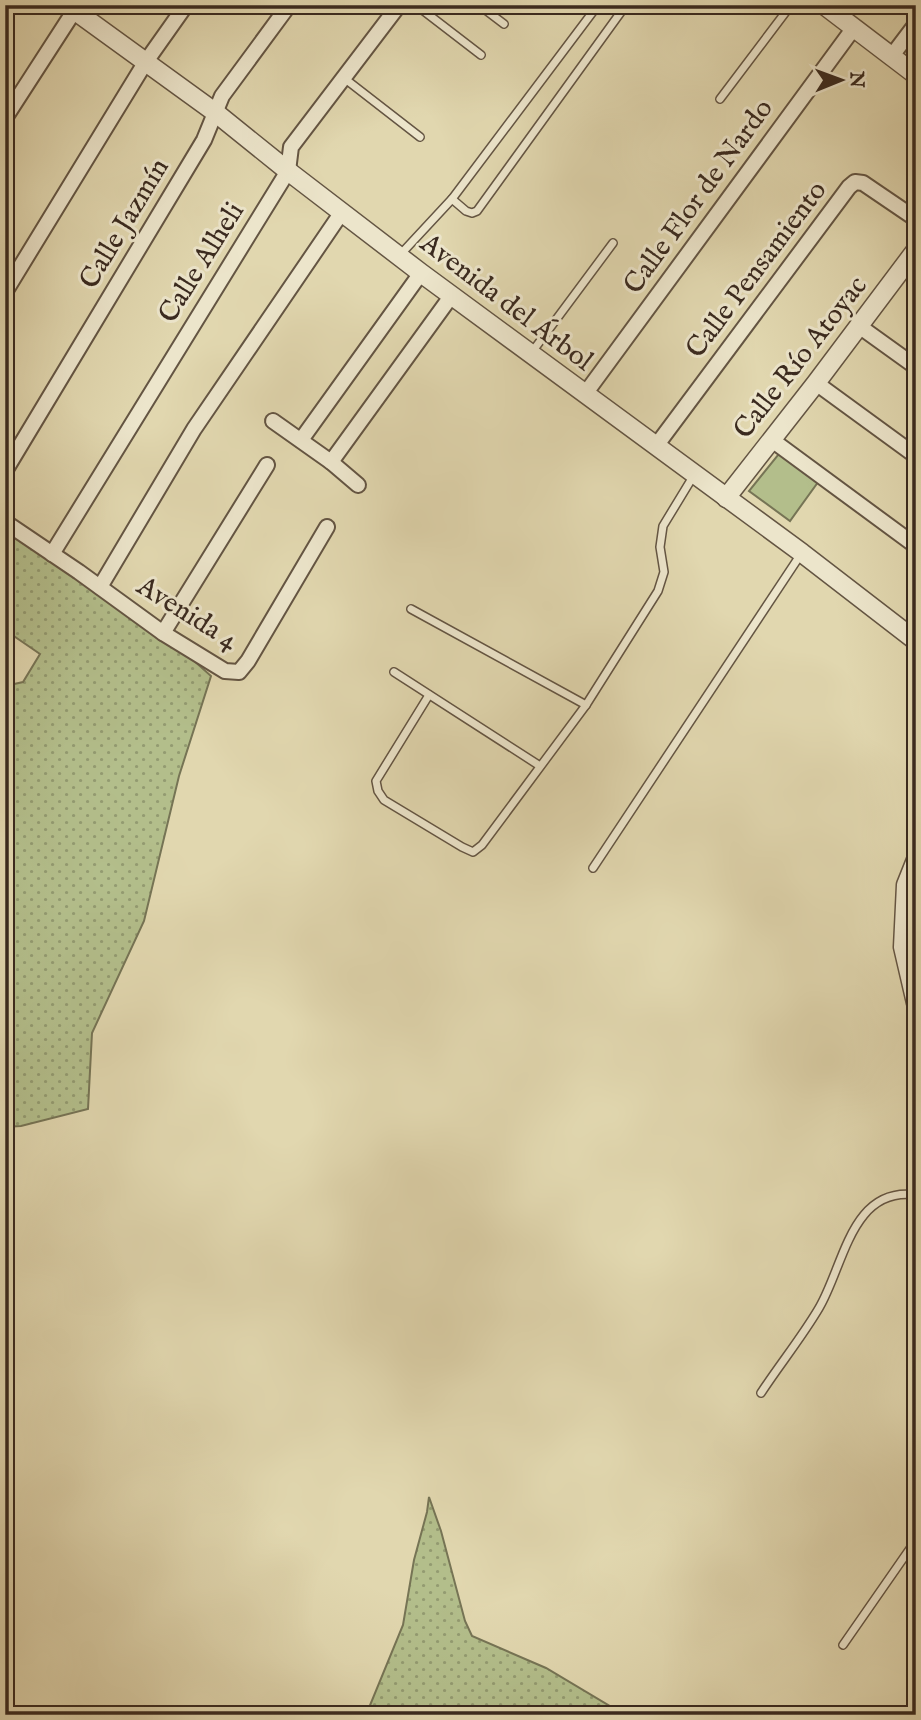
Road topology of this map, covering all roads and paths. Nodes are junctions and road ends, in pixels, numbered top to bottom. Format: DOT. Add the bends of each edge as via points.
graph roads {
  1 [pos="186,5"];
  2 [pos="289,5"];
  3 [pos="399,5"];
  4 [pos="416,5"];
  5 [pos="479,5"];
  6 [pos="598,5"];
  7 [pos="626,5"];
  8 [pos="791,5"];
  9 [pos="824,5"];
  10 [pos="73,7"];
  11 [pos="504,24"];
  12 [pos="916,24"];
  13 [pos="853,29"];
  14 [pos="481,55"];
  15 [pos="891,57"];
  16 [pos="145,63"];
  17 [pos="916,75"];
  18 [pos="344,78"];
  19 [pos="720,99"];
  20 [pos="216,113"];
  21 [pos="5,118"];
  22 [pos="420,137"];
  23 [pos="288,171"];
  24 [pos="452,199"];
  25 [pos="342,212"];
  26 [pos="916,219"];
  27 [pos="613,243"];
  28 [pos="916,250"];
  29 [pos="399,256"];
  30 [pos="910,270"];
  31 [pos="421,273"];
  32 [pos="5,292"];
  33 [pos="452,295"];
  34 [pos="859,326"];
  35 [pos="531,353"];
  36 [pos="916,367"];
  37 [pos="816,383"];
  38 [pos="585,394"];
  39 [pos="273,421"];
  40 [pos="301,440"];
  41 [pos="772,440"];
  42 [pos="656,446"];
  43 [pos="916,456"];
  44 [pos="331,462"];
  45 [pos="267,465"];
  46 [pos="5,471"];
  47 [pos="694,474"];
  48 [pos="358,485"];
  49 [pos="726,498"];
  50 [pos="5,522"];
  51 [pos="327,527"];
  52 [pos="916,546"];
  53 [pos="52,554"];
  54 [pos="802,554"];
  55 [pos="100,587"];
  56 [pos="411,609"];
  57 [pos="163,633"];
  58 [pos="916,640"];
  59 [pos="394,672"];
  60 [pos="429,695"];
  61 [pos="586,705"];
  62 [pos="540,766"];
  63 [pos="916,860"];
  64 [pos="593,867"];
  65 [pos="911,888"];
  66 [pos="916,1003"];
  67 [pos="916,1195"];
  68 [pos="761,1393"];
  69 [pos="916,1539"];
  70 [pos="843,1645"];
  1 -- 16 [label="street"];
  2 -- 20 [label="street, Calle Jazmín" via="222,96"];
  3 -- 18 [label="street, Calle Alheli"];
  4 -- 14 [label="lane"];
  5 -- 11 [label="lane"];
  6 -- 24 [label="lane"];
  7 -- 24 [label="lane" via="477,211 466,211"];
  8 -- 19 [label="lane"];
  9 -- 13 [label="street"];
  10 -- 16 [label="street, Avenida del Árbol"];
  10 -- 21 [label="street"];
  12 -- 15 [label="street"];
  13 -- 15 [label="street"];
  13 -- 38 [label="street, Calle Flor de Nardo"];
  15 -- 17 [label="street"];
  16 -- 20 [label="street, Avenida del Árbol"];
  16 -- 32 [label="street"];
  18 -- 22 [label="lane"];
  18 -- 23 [label="street, Calle Alheli" via="291,147"];
  20 -- 23 [label="street, Avenida del Árbol"];
  20 -- 46 [label="street, Calle Jazmín" via="205,140"];
  23 -- 25 [label="street, Avenida del Árbol"];
  23 -- 53 [label="street, Calle Alheli"];
  24 -- 29 [label="lane"];
  25 -- 29 [label="street, Avenida del Árbol"];
  25 -- 55 [label="street" via="194,429"];
  26 -- 42 [label="street, Calle Pensamiento" via="855,182"];
  27 -- 35 [label="lane"];
  28 -- 30 [label="street, Calle Río Atoyac"];
  29 -- 31 [label="street, Avenida del Árbol"];
  30 -- 34 [label="street, Calle Río Atoyac"];
  31 -- 33 [label="street, Avenida del Árbol"];
  31 -- 40 [label="street"];
  33 -- 35 [label="street, Avenida del Árbol"];
  33 -- 44 [label="street"];
  34 -- 36 [label="street"];
  34 -- 37 [label="street, Calle Río Atoyac"];
  35 -- 38 [label="street, Avenida del Árbol"];
  37 -- 41 [label="street, Calle Río Atoyac"];
  37 -- 43 [label="street"];
  38 -- 42 [label="street, Avenida del Árbol"];
  39 -- 40 [label="street"];
  40 -- 44 [label="street"];
  41 -- 49 [label="street, Calle Río Atoyac"];
  41 -- 52 [label="street"];
  42 -- 47 [label="street, Avenida del Árbol"];
  44 -- 48 [label="street"];
  45 -- 57 [label="street"];
  47 -- 49 [label="street, Avenida del Árbol"];
  47 -- 61 [label="lane" via="663,526 664,572 657,591"];
  49 -- 54 [label="street, Avenida del Árbol"];
  50 -- 53 [label="street, Avenida 4"];
  51 -- 57 [label="street, Avenida 4" via="239,672 225,671"];
  53 -- 55 [label="street, Avenida 4"];
  54 -- 58 [label="street, Avenida del Árbol"];
  54 -- 64 [label="lane"];
  55 -- 57 [label="street, Avenida 4"];
  56 -- 61 [label="lane"];
  59 -- 60 [label="lane"];
  60 -- 62 [label="lane"];
  60 -- 62 [label="lane" via="376,781 384,800 474,852"];
  61 -- 62 [label="lane"];
  63 -- 65 [label="street"];
  65 -- 66 [label="street" via="903,947"];
  67 -- 68 [label="lane" via="902,1193 880,1199 864,1215 848,1239 821,1304"];
  69 -- 70 [label="lane"];
}
